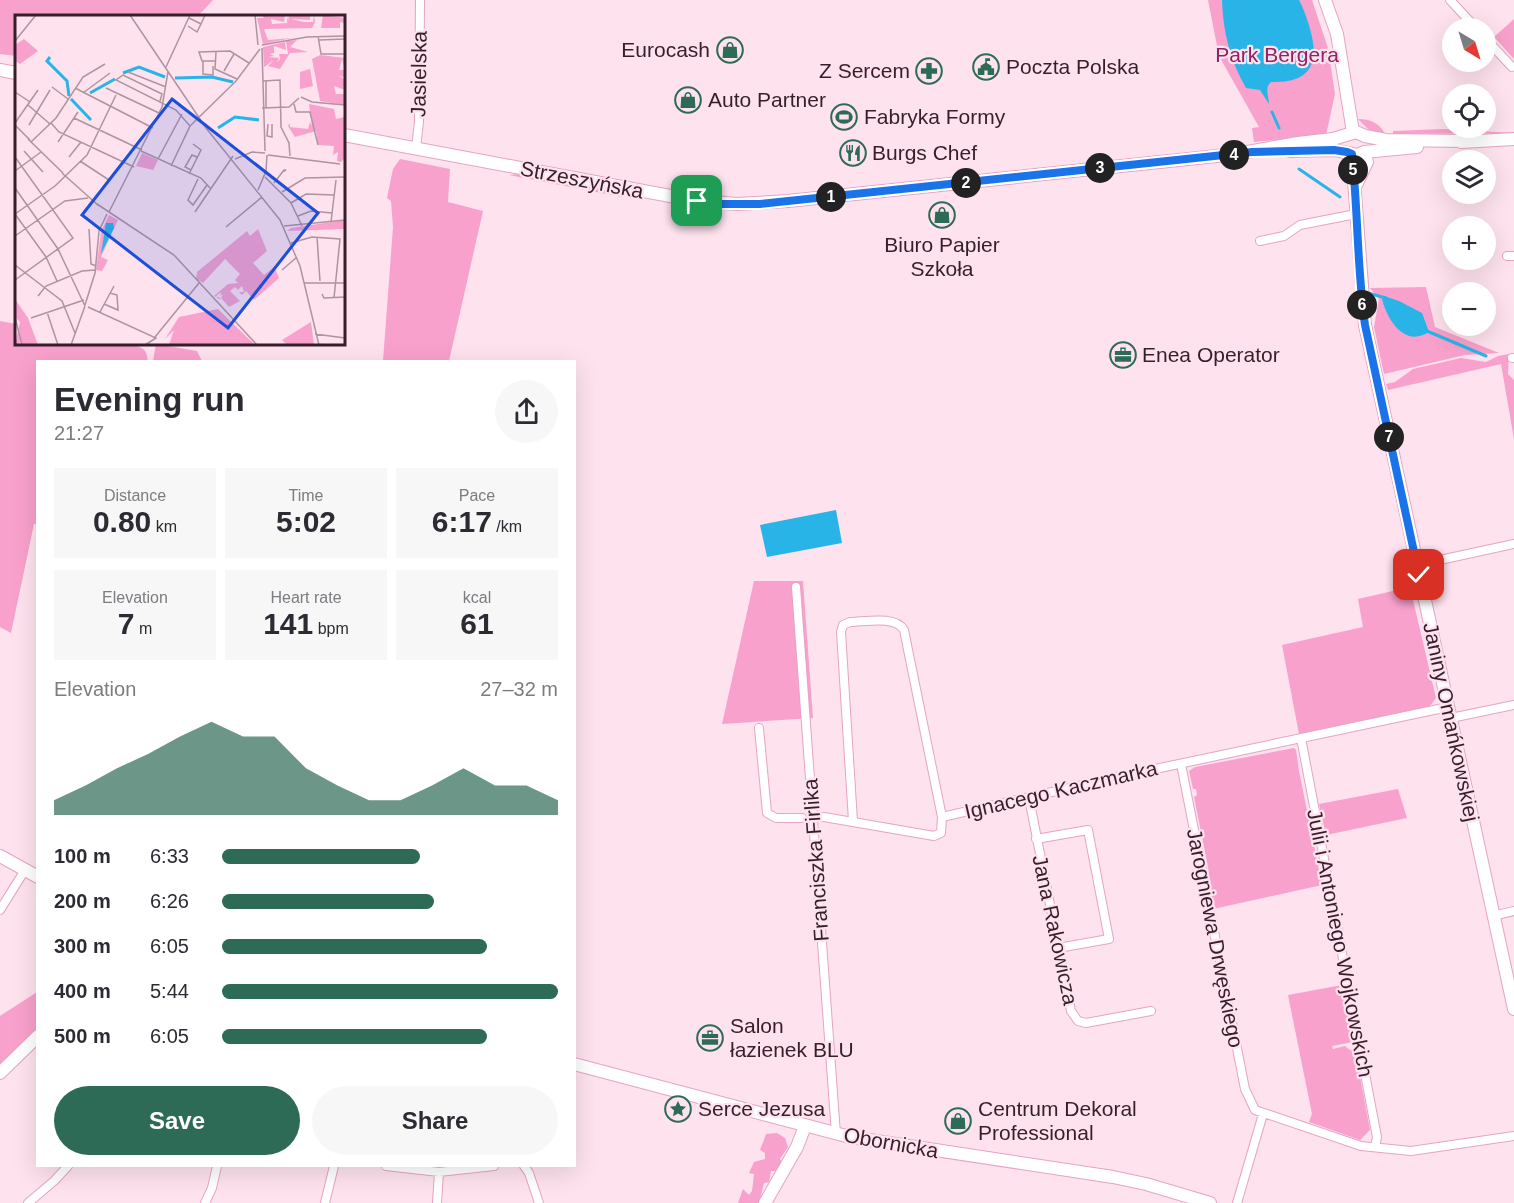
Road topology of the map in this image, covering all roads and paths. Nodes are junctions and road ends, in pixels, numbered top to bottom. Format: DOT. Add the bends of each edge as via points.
graph roads {
  1 [pos="420,0"];
  2 [pos="1326,0"];
  3 [pos="1450,0"];
  4 [pos="1467,18"];
  5 [pos="1496,50"];
  6 [pos="1512,67"];
  7 [pos="0,70"];
  8 [pos="15,73"];
  9 [pos="1355,134"];
  10 [pos="345,135"];
  11 [pos="1514,139"];
  12 [pos="1469,141"];
  13 [pos="416,148"];
  14 [pos="1252,152"];
  15 [pos="1354,153"];
  16 [pos="1356,214"];
  17 [pos="1260,241"];
  18 [pos="1514,544"];
  19 [pos="1417,565"];
  20 [pos="796,587"];
  21 [pos="1514,705"];
  22 [pos="1450,712"];
  23 [pos="759,728"];
  24 [pos="1301,738"];
  25 [pos="1181,764"];
  26 [pos="1029,798"];
  27 [pos="824,817"];
  28 [pos="942,817"];
  29 [pos="802,818"];
  30 [pos="853,821"];
  31 [pos="1036,839"];
  32 [pos="0,856"];
  33 [pos="25,870"];
  34 [pos="36,876"];
  35 [pos="0,910"];
  36 [pos="1514,911"];
  37 [pos="1492,916"];
  38 [pos="1058,948"];
  39 [pos="1514,1009"];
  40 [pos="1151,1011"];
  41 [pos="36,1038"];
  42 [pos="576,1065"];
  43 [pos="0,1073"];
  44 [pos="1259,1112"];
  45 [pos="805,1126"];
  46 [pos="836,1134"];
  47 [pos="1514,1136"];
  48 [pos="1375,1148"];
  49 [pos="67,1167"];
  50 [pos="217,1167"];
  51 [pos="334,1167"];
  52 [pos="395,1167"];
  53 [pos="485,1167"];
  54 [pos="524,1167"];
  55 [pos="438,1172"];
  56 [pos="28,1203"];
  57 [pos="205,1203"];
  58 [pos="325,1203"];
  59 [pos="437,1203"];
  60 [pos="539,1203"];
  61 [pos="765,1203"];
  62 [pos="1210,1203"];
  63 [pos="1237,1203"];
  1 -- 13 [label="street, Jasielska"];
  2 -- 9 [label="street" via="1337,34"];
  3 -- 4 [label="street"];
  5 -- 6 [label="street"];
  7 -- 8 [label="street"];
  9 -- 12 [label="street, Strzeszyńska" via="1390,140"];
  9 -- 14 [label="street, Strzeszyńska"];
  9 -- 15 [label="street" via="1344,143"];
  9 -- 15 [label="street" via="1368,144"];
  10 -- 13 [label="street, Strzeszyńska"];
  11 -- 12 [label="street, Strzeszyńska"];
  12 -- 15 [label="street, Strzeszyńska"];
  13 -- 14 [label="street, Strzeszyńska" via="697,201 736,204"];
  14 -- 15 [label="street, Strzeszyńska"];
  15 -- 16 [label="street, Janiny Omańkowskiej" via="1367,162 1355,186"];
  16 -- 17 [label="street" via="1300,225 1284,236"];
  16 -- 19 [label="street, Janiny Omańkowskiej" via="1365,325"];
  18 -- 19 [label="street"];
  19 -- 22 [label="street, Janiny Omańkowskiej"];
  20 -- 46 [label="street, Franciszka Firlika"];
  21 -- 22 [label="street, Ignacego Kaczmarka"];
  22 -- 24 [label="street, Ignacego Kaczmarka"];
  22 -- 37 [label="street, Janiny Omańkowskiej"];
  23 -- 29 [label="street, Franciszka Firlika" via="767,813 776,818"];
  24 -- 25 [label="street, Ignacego Kaczmarka"];
  24 -- 48 [label="street, Julii i Antoniego Wojkowskich" via="1377,1137"];
  25 -- 26 [label="street, Ignacego Kaczmarka"];
  25 -- 44 [label="street, Jarogniewa Drwęskiego" via="1245,1089"];
  26 -- 28 [label="street, Ignacego Kaczmarka"];
  26 -- 31 [label="street, Jana Rakowicza"];
  27 -- 30 [label="street, Franciszka Firlika"];
  28 -- 30 [label="street, Franciszka Firlika" via="941,833 934,836"];
  28 -- 30 [label="street, Ignacego Kaczmarka" via="904,630 895,621 850,622 843,625 841,632"];
  31 -- 38 [label="street, Jana Rakowicza"];
  31 -- 38 [label="street" via="1088,830 1109,939"];
  32 -- 33 [label="street"];
  33 -- 34 [label="street"];
  33 -- 35 [label="street"];
  36 -- 37 [label="street"];
  37 -- 39 [label="street, Janiny Omańkowskiej"];
  38 -- 40 [label="street, Jana Rakowicza" via="1071,1011 1077,1021 1086,1023"];
  41 -- 43 [label="street"];
  42 -- 45 [label="street, Obornicka"];
  44 -- 48 [label="street"];
  44 -- 63 [label="street"];
  45 -- 46 [label="street, Obornicka"];
  45 -- 61 [label="street"];
  46 -- 62 [label="street, Obornicka" via="1113,1177"];
  47 -- 48 [label="street" via="1411,1151"];
  49 -- 56 [label="street"];
  50 -- 57 [label="street"];
  51 -- 58 [label="street"];
  52 -- 55 [label="street"];
  53 -- 55 [label="street"];
  54 -- 60 [label="street"];
  55 -- 59 [label="street"];
}
